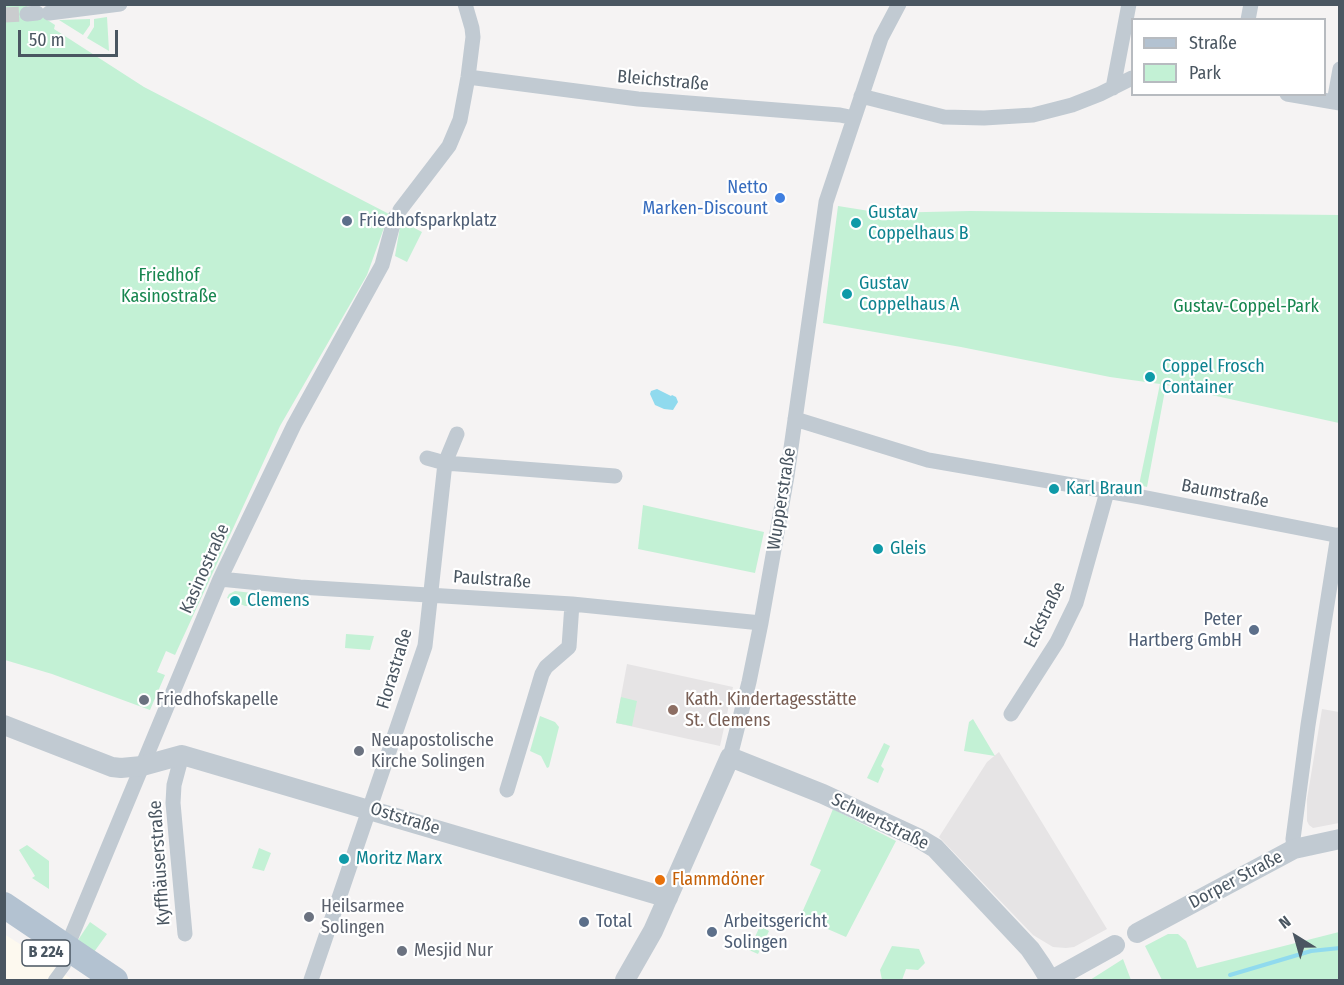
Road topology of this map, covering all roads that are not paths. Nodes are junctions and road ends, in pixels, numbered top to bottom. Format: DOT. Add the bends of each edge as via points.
graph roads {
  1 [pos="120,4"];
  2 [pos="465,4"];
  3 [pos="899,4"];
  4 [pos="1128,4"];
  5 [pos="43,11"];
  6 [pos="1340,69"];
  7 [pos="468,77"];
  8 [pos="1131,79"];
  9 [pos="1113,88"];
  10 [pos="861,96"];
  11 [pos="1298,96"];
  12 [pos="1337,103"];
  13 [pos="854,118"];
  14 [pos="795,420"];
  15 [pos="457,434"];
  16 [pos="428,458"];
  17 [pos="445,463"];
  18 [pos="615,476"];
  19 [pos="1107,492"];
  20 [pos="1339,536"];
  21 [pos="220,579"];
  22 [pos="432,596"];
  23 [pos="572,604"];
  24 [pos="761,623"];
  25 [pos="1011,714"];
  26 [pos="4,725"];
  27 [pos="182,755"];
  28 [pos="730,757"];
  29 [pos="142,766"];
  30 [pos="507,789"];
  31 [pos="370,809"];
  32 [pos="1340,839"];
  33 [pos="1294,849"];
  34 [pos="668,898"];
  35 [pos="4,905"];
  36 [pos="4,925"];
  37 [pos="1137,933"];
  38 [pos="185,934"];
  39 [pos="1115,945"];
  40 [pos="61,964"];
  41 [pos="87,981"];
  42 [pos="115,981"];
  43 [pos="311,981"];
  44 [pos="625,981"];
  45 [pos="1051,981"];
  1 -- 5 [label="street"];
  2 -- 7 [label="street, Kasinostraße" via="473,37"];
  3 -- 10 [label="street, Wupperstraße" via="881,38"];
  4 -- 9 [label="street"];
  6 -- 12 [label="street"];
  7 -- 13 [label="street, Bleichstraße" via="627,98"];
  7 -- 21 [label="street, Kasinostraße" via="455,135 397,214 382,265 294,425"];
  8 -- 9 [label="street"];
  9 -- 10 [label="street" via="1033,115 984,118 944,117"];
  10 -- 13 [label="street, Wupperstraße"];
  11 -- 12 [label="street"];
  13 -- 14 [label="street, Wupperstraße" via="822,222"];
  14 -- 19 [label="street, Baumstraße" via="928,460"];
  14 -- 24 [label="street, Wupperstraße"];
  15 -- 17 [label="street, Florastraße"];
  16 -- 17 [label="street"];
  17 -- 18 [label="street"];
  17 -- 22 [label="street, Florastraße"];
  19 -- 20 [label="street, Baumstraße"];
  19 -- 25 [label="street, Eckstraße" via="1076,603 1057,642"];
  20 -- 33 [label="street, Baumstraße" via="1308,725"];
  21 -- 22 [label="street, Paulstraße"];
  21 -- 29 [label="street, Kasinostraße"];
  22 -- 23 [label="street, Paulstraße"];
  22 -- 31 [label="street, Florastraße" via="425,646"];
  23 -- 24 [label="street, Paulstraße"];
  23 -- 30 [label="street" via="569,647 542,674"];
  24 -- 28 [label="street, Wupperstraße"];
  26 -- 29 [label="street" via="112,767"];
  27 -- 29 [label="street"];
  27 -- 31 [label="street, Oststraße"];
  27 -- 38 [label="street, Kyffhäuserstraße" via="173,803"];
  28 -- 34 [label="street, Wupperstraße"];
  28 -- 45 [label="street, Schwertstraße" via="823,794 935,848 1030,949"];
  29 -- 40 [label="street, Kasinostraße"];
  31 -- 34 [label="street, Oststraße"];
  31 -- 43 [label="street, Florastraße"];
  32 -- 33 [label="street, Dorper Straße"];
  33 -- 37 [label="street, Dorper Straße"];
  34 -- 44 [label="street, Wupperstraße"];
  35 -- 40 [label="main road, B 224"];
  36 -- 40 [label="main road, B 224"];
  39 -- 45 [label="street"];
  40 -- 41 [label="main road, B 224"];
  40 -- 42 [label="main road, B 224"];
}
